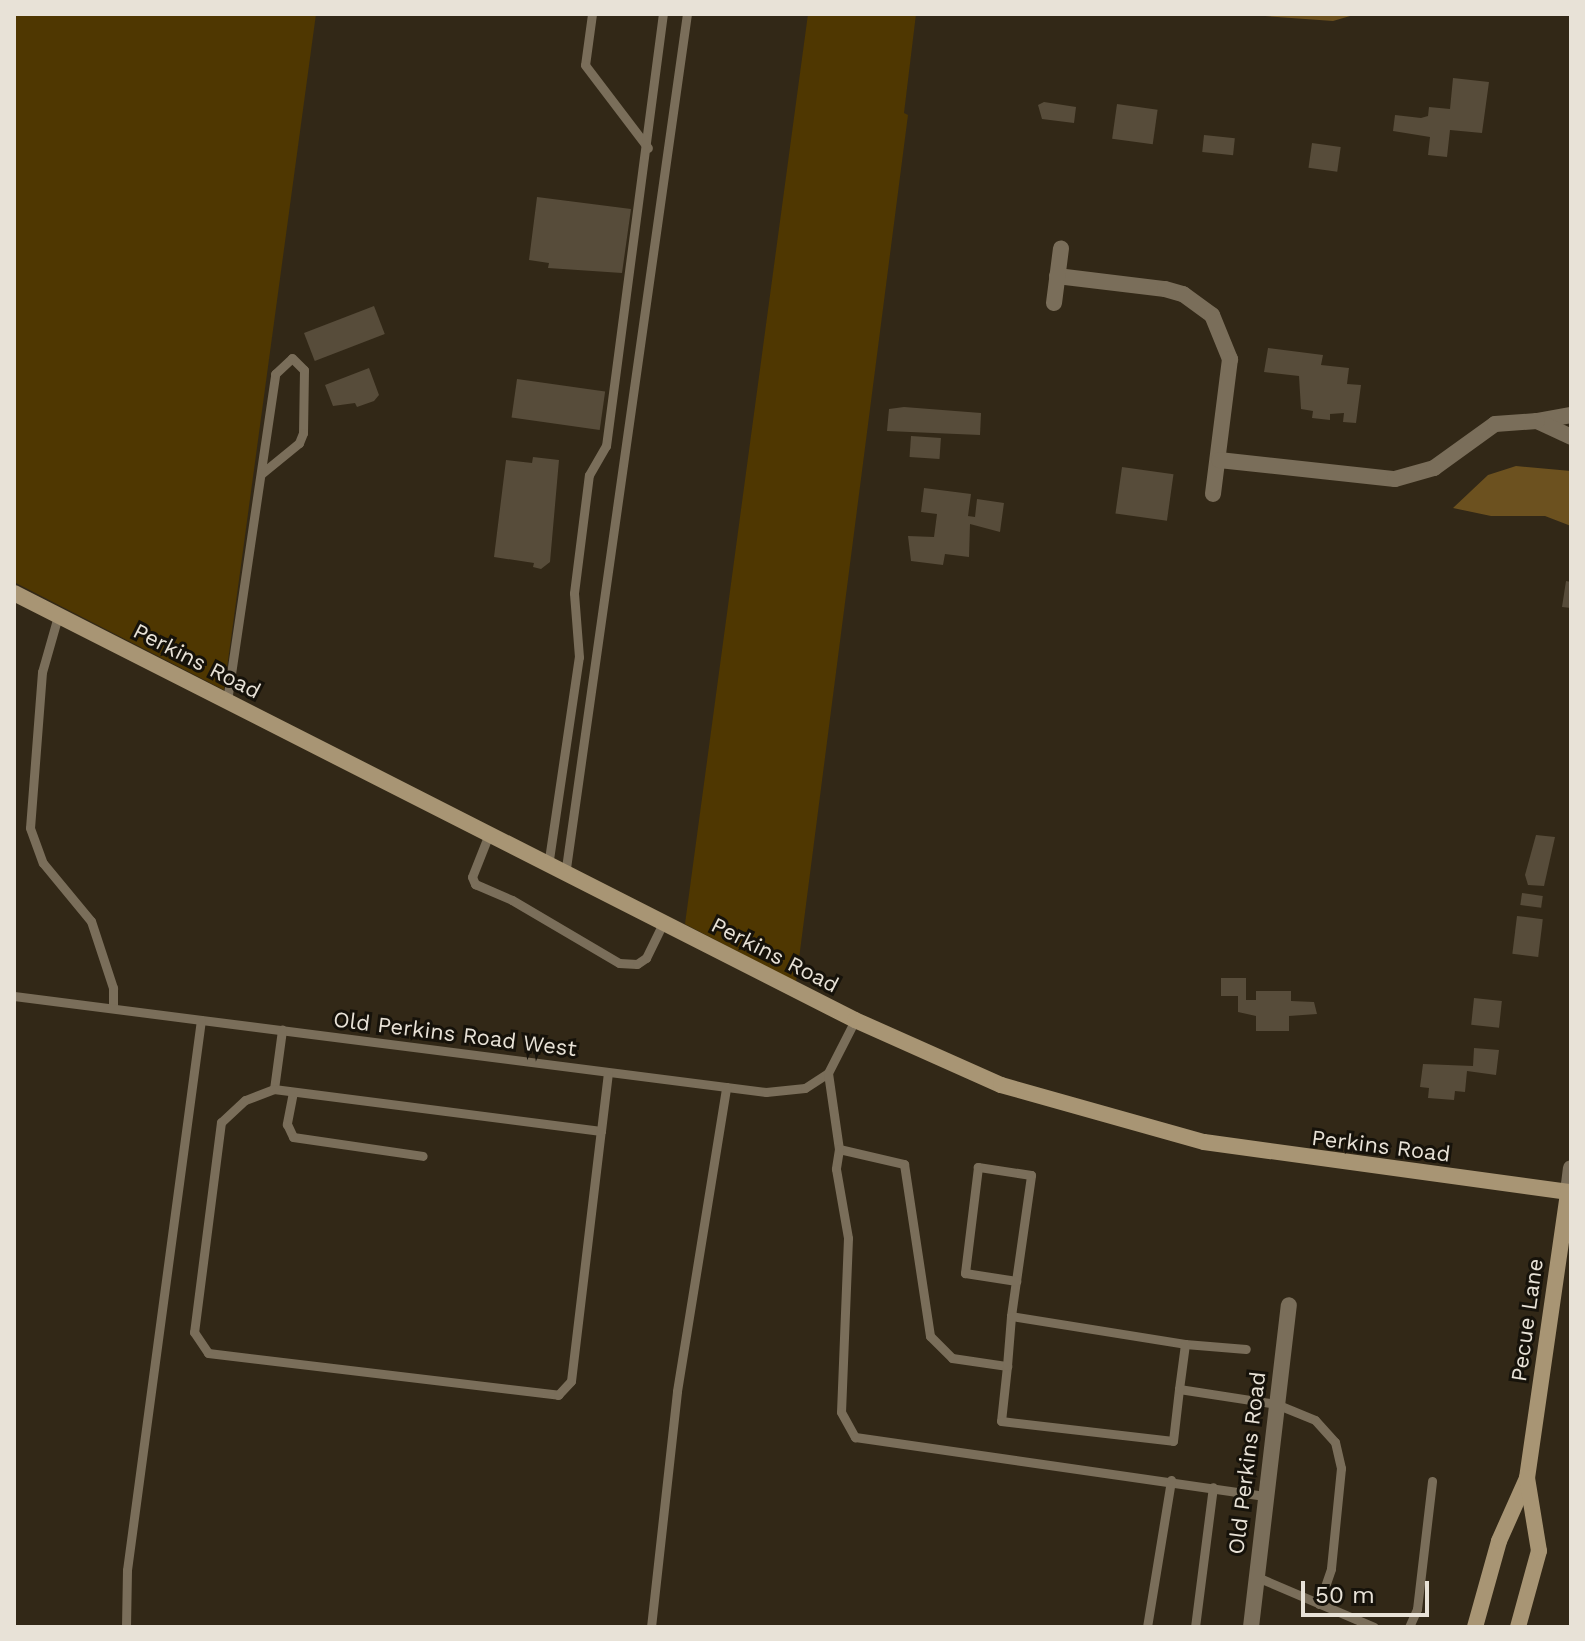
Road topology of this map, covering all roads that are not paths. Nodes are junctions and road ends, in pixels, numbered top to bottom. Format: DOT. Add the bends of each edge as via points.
graph roads {
  1 [pos="592,14"];
  2 [pos="663,14"];
  3 [pos="687,14"];
  4 [pos="648,148"];
  5 [pos="1061,248"];
  6 [pos="1057,276"];
  7 [pos="1054,303"];
  8 [pos="1571,415"];
  9 [pos="1537,421"];
  10 [pos="1571,437"];
  11 [pos="1219,460"];
  12 [pos="261,474"];
  13 [pos="1213,494"];
  14 [pos="14,593"];
  15 [pos="58,616"];
  16 [pos="227,701"];
  17 [pos="489,834"];
  18 [pos="548,866"];
  19 [pos="565,875"];
  20 [pos="663,923"];
  21 [pos="14,996"];
  22 [pos="113,1008"];
  23 [pos="201,1020"];
  24 [pos="855,1020"];
  25 [pos="282,1030"];
  26 [pos="608,1072"];
  27 [pos="828,1073"];
  28 [pos="726,1087"];
  29 [pos="274,1089"];
  30 [pos="293,1092"];
  31 [pos="601,1131"];
  32 [pos="839,1149"];
  33 [pos="423,1156"];
  34 [pos="1571,1168"];
  35 [pos="1569,1192"];
  36 [pos="1016,1281"];
  37 [pos="1289,1305"];
  38 [pos="1011,1316"];
  39 [pos="1185,1344"];
  40 [pos="1246,1349"];
  41 [pos="1007,1366"];
  42 [pos="1179,1389"];
  43 [pos="1276,1404"];
  44 [pos="1527,1478"];
  45 [pos="1171,1480"];
  46 [pos="1432,1481"];
  47 [pos="1213,1487"];
  48 [pos="1265,1496"];
  49 [pos="1257,1577"];
  50 [pos="1319,1604"];
  51 [pos="126,1627"];
  52 [pos="651,1627"];
  53 [pos="1147,1627"];
  54 [pos="1195,1627"];
  55 [pos="1251,1627"];
  56 [pos="1374,1627"];
  57 [pos="1409,1627"];
  58 [pos="1475,1627"];
  59 [pos="1518,1627"];
  1 -- 4 [label="lane" via="585,65"];
  2 -- 4 [label="lane"];
  3 -- 19 [label="lane"];
  4 -- 18 [label="lane" via="606,446 589,475 574,593 579,657"];
  5 -- 6 [label="street"];
  6 -- 7 [label="street"];
  6 -- 11 [label="street" via="1165,289 1183,294 1212,315 1230,359"];
  8 -- 9 [label="street"];
  9 -- 10 [label="street"];
  9 -- 11 [label="street" via="1495,424 1434,468 1395,479"];
  11 -- 13 [label="street"];
  12 -- 12 [label="lane" via="275,374 292,358 304,370 303,433 299,443"];
  12 -- 16 [label="lane"];
  14 -- 15 [label="main road, Perkins Road"];
  15 -- 16 [label="main road, Perkins Road"];
  15 -- 22 [label="lane" via="42,672 30,828 43,863 91,921 113,988"];
  16 -- 17 [label="main road, Perkins Road"];
  17 -- 18 [label="main road, Perkins Road"];
  17 -- 20 [label="lane" via="472,877 475,884 619,963 637,964 646,958"];
  18 -- 19 [label="main road, Perkins Road"];
  19 -- 20 [label="main road, Perkins Road"];
  20 -- 24 [label="main road, Perkins Road"];
  21 -- 22 [label="lane, Old Perkins Road West"];
  22 -- 23 [label="lane, Old Perkins Road West"];
  23 -- 25 [label="lane, Old Perkins Road West"];
  23 -- 51 [label="lane" via="127,1570"];
  24 -- 27 [label="lane"];
  24 -- 35 [label="main road, Perkins Road" via="1014,1089 1204,1142"];
  25 -- 26 [label="lane, Old Perkins Road West"];
  25 -- 29 [label="lane"];
  26 -- 28 [label="lane, Old Perkins Road West"];
  26 -- 31 [label="lane"];
  27 -- 28 [label="lane, Old Perkins Road West" via="805,1088 766,1092"];
  27 -- 32 [label="lane"];
  28 -- 52 [label="lane" via="677,1391"];
  29 -- 30 [label="lane"];
  29 -- 31 [label="lane" via="245,1100 221,1122 194,1332 208,1353 558,1395 571,1381"];
  30 -- 31 [label="lane"];
  30 -- 33 [label="lane" via="287,1124 293,1137"];
  32 -- 41 [label="lane" via="904,1164 930,1336 952,1358"];
  32 -- 45 [label="lane" via="836,1169 848,1238 841,1412 855,1437"];
  34 -- 35 [label="street, Pecue Lane"];
  35 -- 44 [label="main road, Pecue Lane"];
  36 -- 36 [label="lane" via="1031,1175 978,1167 965,1273"];
  36 -- 38 [label="lane"];
  37 -- 43 [label="street, Old Perkins Road"];
  38 -- 39 [label="lane"];
  38 -- 41 [label="lane"];
  39 -- 40 [label="lane"];
  39 -- 42 [label="lane"];
  41 -- 42 [label="lane" via="1001,1421 1173,1441"];
  42 -- 43 [label="lane"];
  43 -- 48 [label="street, Old Perkins Road"];
  43 -- 50 [label="lane" via="1315,1420 1335,1442 1338,1455 1331,1569"];
  44 -- 58 [label="main road, Pecue Lane" via="1499,1541"];
  44 -- 59 [label="main road, Pecue Lane" via="1539,1551"];
  45 -- 47 [label="lane"];
  45 -- 53 [label="lane"];
  46 -- 57 [label="lane" via="1417,1609"];
  47 -- 48 [label="lane"];
  47 -- 54 [label="lane"];
  48 -- 49 [label="street, Old Perkins Road"];
  49 -- 50 [label="lane"];
  49 -- 55 [label="street, Old Perkins Road"];
  50 -- 56 [label="lane"];
}
